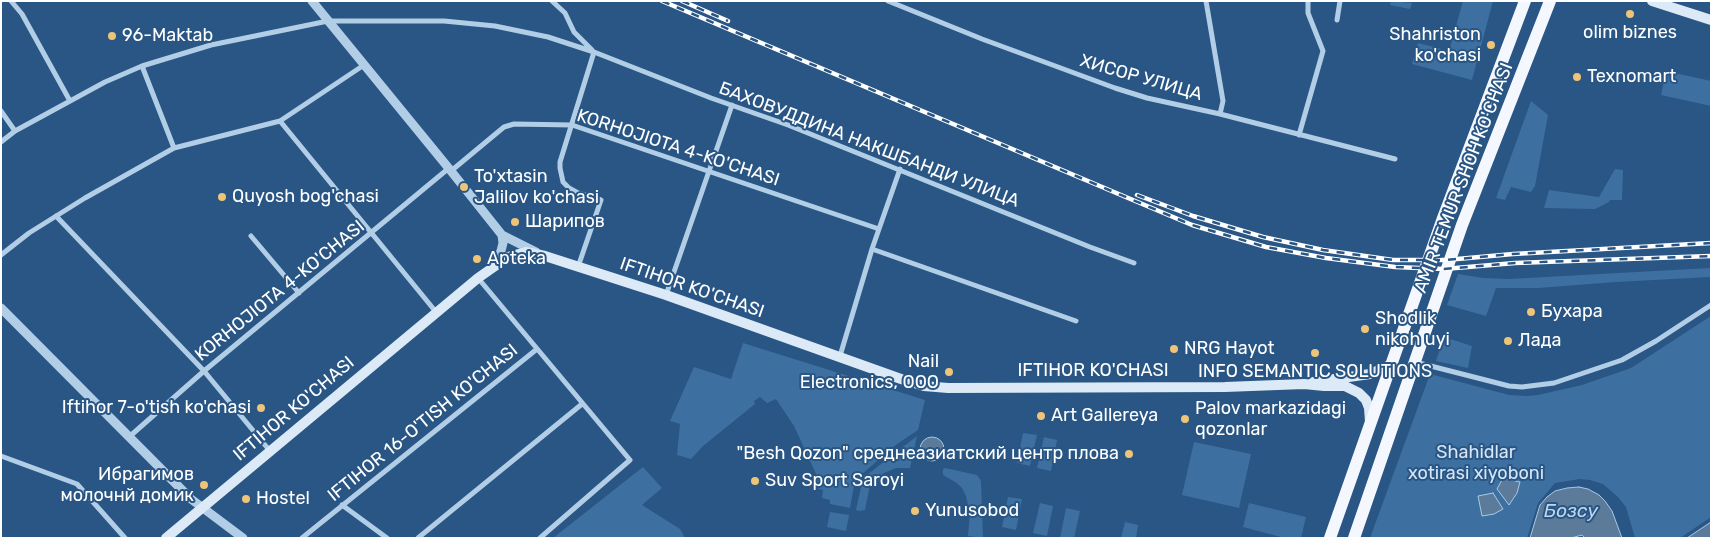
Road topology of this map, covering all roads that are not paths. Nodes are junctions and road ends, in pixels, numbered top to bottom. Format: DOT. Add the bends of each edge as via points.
graph roads {
  1 [pos="11,1"];
  2 [pos="312,1"];
  3 [pos="552,1"];
  4 [pos="1206,1"];
  5 [pos="1308,1"];
  6 [pos="1340,1"];
  7 [pos="1525,1"];
  8 [pos="1550,1"];
  9 [pos="1652,1"];
  10 [pos="890,2"];
  11 [pos="1337,20"];
  12 [pos="1711,20"];
  13 [pos="328,21"];
  14 [pos="594,52"];
  15 [pos="364,65"];
  16 [pos="142,66"];
  17 [pos="70,100"];
  18 [pos="732,105"];
  19 [pos="1,111"];
  20 [pos="1220,114"];
  21 [pos="280,121"];
  22 [pos="572,125"];
  23 [pos="15,131"];
  24 [pos="1299,135"];
  25 [pos="1,142"];
  26 [pos="174,148"];
  27 [pos="1394,159"];
  28 [pos="900,169"];
  29 [pos="450,170"];
  30 [pos="708,171"];
  31 [pos="56,216"];
  32 [pos="879,229"];
  33 [pos="372,233"];
  34 [pos="502,235"];
  35 [pos="251,236"];
  36 [pos="872,249"];
  37 [pos="1,255"];
  38 [pos="545,256"];
  39 [pos="1134,263"];
  40 [pos="493,266"];
  41 [pos="578,267"];
  42 [pos="478,278"];
  43 [pos="299,293"];
  44 [pos="666,295"];
  45 [pos="1711,306"];
  46 [pos="1,308"];
  47 [pos="436,312"];
  48 [pos="1076,321"];
  49 [pos="537,349"];
  50 [pos="840,356"];
  51 [pos="1414,362"];
  52 [pos="1392,364"];
  53 [pos="204,371"];
  54 [pos="1304,384"];
  55 [pos="582,404"];
  56 [pos="1370,423"];
  57 [pos="129,437"];
  58 [pos="270,450"];
  59 [pos="1,456"];
  60 [pos="342,505"];
  61 [pos="202,507"];
  62 [pos="125,538"];
  63 [pos="166,538"];
  64 [pos="243,538"];
  65 [pos="302,538"];
  66 [pos="387,538"];
  67 [pos="418,538"];
  68 [pos="540,538"];
  69 [pos="1330,538"];
  70 [pos="1354,538"];
  1 -- 17 [label="street" via="22,14"];
  2 -- 13 [label="street"];
  3 -- 14 [label="street" via="564,13 574,32"];
  4 -- 20 [label="street" via="1223,100"];
  5 -- 24 [label="street" via="1308,13 1323,51"];
  6 -- 11 [label="street"];
  7 -- 52 [label="main road, AMIR TEMUR SHOH KO'CHASI"];
  8 -- 51 [label="main road, AMIR TEMUR SHOH KO'CHASI" via="1462,225"];
  9 -- 12 [label="main road"];
  10 -- 20 [label="street, ХИСОР УЛИЦА" via="1115,88"];
  13 -- 14 [label="street, БАХОВУДДИНА НАКШБАНДИ УЛИЦА" via="444,21 495,26 548,37"];
  13 -- 15 [label="street"];
  13 -- 16 [label="street, БАХОВУДДИНА НАКШБАНДИ УЛИЦА" via="210,45"];
  14 -- 18 [label="street, БАХОВУДДИНА НАКШБАНДИ УЛИЦА"];
  14 -- 22 [label="street"];
  15 -- 21 [label="street"];
  15 -- 29 [label="street"];
  16 -- 17 [label="street, БАХОВУДДИНА НАКШБАНДИ УЛИЦА"];
  16 -- 26 [label="street"];
  17 -- 23 [label="street, БАХОВУДДИНА НАКШБАНДИ УЛИЦА"];
  18 -- 28 [label="street, БАХОВУДДИНА НАКШБАНДИ УЛИЦА"];
  18 -- 30 [label="street"];
  19 -- 23 [label="street"];
  20 -- 24 [label="street, ХИСОР УЛИЦА"];
  21 -- 26 [label="street"];
  21 -- 33 [label="street"];
  22 -- 29 [label="street, KORHOJIOTA 4-KO'CHASI" via="504,126"];
  22 -- 30 [label="street, KORHOJIOTA 4-KO'CHASI"];
  22 -- 41 [label="street" via="560,162 563,182 578,193 601,200"];
  23 -- 25 [label="street, БАХОВУДДИНА НАКШБАНДИ УЛИЦА"];
  24 -- 27 [label="street, ХИСОР УЛИЦА"];
  26 -- 31 [label="street"];
  28 -- 32 [label="street"];
  28 -- 39 [label="street, БАХОВУДДИНА НАКШБАНДИ УЛИЦА"];
  29 -- 33 [label="street, KORHOJIOTA 4-KO'CHASI"];
  29 -- 34 [label="street"];
  30 -- 32 [label="street, KORHOJIOTA 4-KO'CHASI"];
  30 -- 44 [label="street"];
  31 -- 37 [label="street"];
  31 -- 53 [label="street"];
  32 -- 36 [label="street"];
  33 -- 43 [label="street, KORHOJIOTA 4-KO'CHASI"];
  33 -- 47 [label="street"];
  34 -- 38 [label="street"];
  34 -- 40 [label="street" via="501,251"];
  35 -- 43 [label="street"];
  36 -- 48 [label="street"];
  36 -- 50 [label="street"];
  38 -- 40 [label="main road, IFTIHOR KO'CHASI" via="517,253"];
  38 -- 41 [label="main road, IFTIHOR KO'CHASI"];
  40 -- 42 [label="main road, IFTIHOR KO'CHASI"];
  41 -- 44 [label="main road, IFTIHOR KO'CHASI"];
  42 -- 47 [label="main road, IFTIHOR KO'CHASI"];
  42 -- 49 [label="street"];
  43 -- 53 [label="street, KORHOJIOTA 4-KO'CHASI"];
  44 -- 50 [label="main road, IFTIHOR KO'CHASI"];
  45 -- 51 [label="street" via="1622,360 1554,383 1509,386"];
  46 -- 57 [label="street"];
  47 -- 58 [label="main road, IFTIHOR KO'CHASI"];
  49 -- 55 [label="street"];
  49 -- 60 [label="street, IFTIHOR 16-O'TISH KO'CHASI"];
  50 -- 54 [label="main road, IFTIHOR KO'CHASI" via="908,382 932,387"];
  51 -- 70 [label="main road, AMIR TEMUR SHOH KO'CHASI"];
  52 -- 54 [label="main road, IFTIHOR KO'CHASI" via="1370,374"];
  52 -- 56 [label="main road, AMIR TEMUR SHOH KO'CHASI"];
  53 -- 57 [label="street, KORHOJIOTA 4-KO'CHASI"];
  53 -- 58 [label="street"];
  54 -- 56 [label="main road, IFTIHOR KO'CHASI" via="1345,386 1356,391 1368,404"];
  55 -- 67 [label="street"];
  55 -- 68 [label="street" via="630,460"];
  56 -- 69 [label="main road, AMIR TEMUR SHOH KO'CHASI"];
  57 -- 61 [label="street"];
  58 -- 61 [label="main road, IFTIHOR KO'CHASI"];
  59 -- 62 [label="street" via="77,484"];
  60 -- 65 [label="street, IFTIHOR 16-O'TISH KO'CHASI"];
  60 -- 66 [label="street"];
  61 -- 63 [label="main road, IFTIHOR KO'CHASI"];
  61 -- 64 [label="street"];
}
